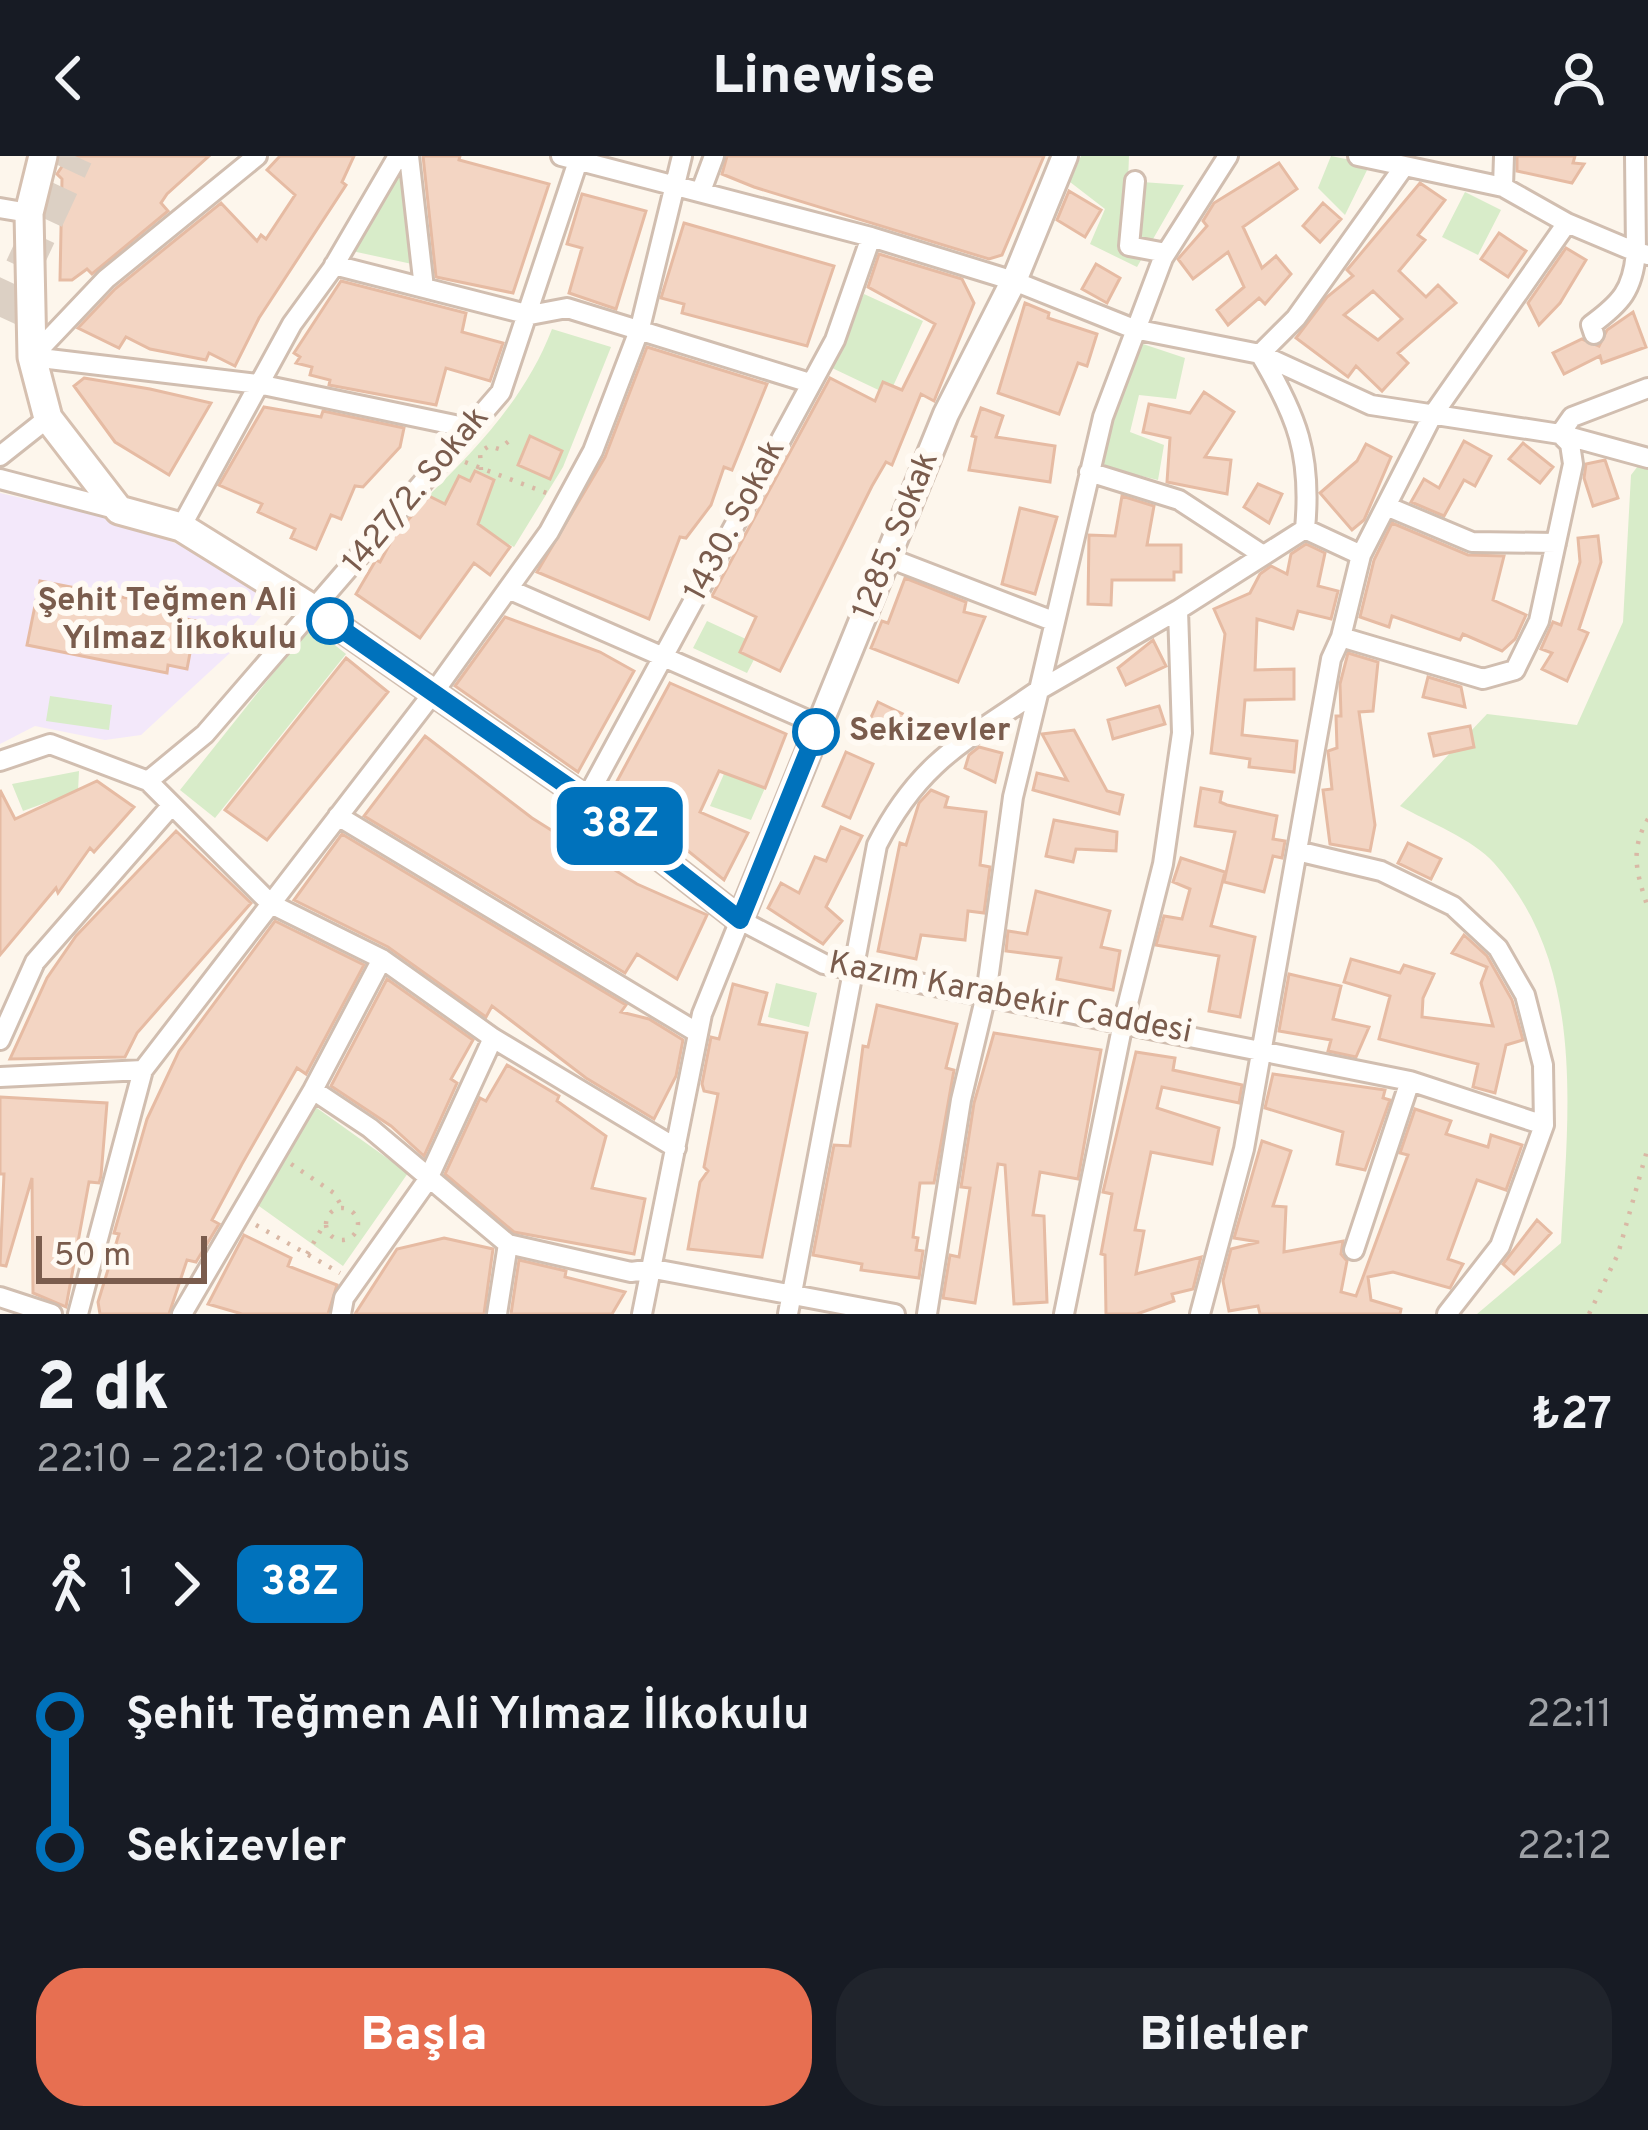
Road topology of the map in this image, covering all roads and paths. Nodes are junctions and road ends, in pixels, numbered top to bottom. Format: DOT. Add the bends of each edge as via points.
graph roads {
  1 [pos="43,156"];
  2 [pos="257,156"];
  3 [pos="398,156"];
  4 [pos="409,156"];
  5 [pos="682,156"];
  6 [pos="714,156"];
  7 [pos="1065,156"];
  8 [pos="1228,156"];
  9 [pos="1358,156"];
  10 [pos="1504,156"];
  11 [pos="1635,156"];
  12 [pos="570,159"];
  13 [pos="1403,168"];
  14 [pos="1135,182"];
  15 [pos="1503,187"];
  16 [pos="671,188"];
  17 [pos="701,191"];
  18 [pos="0,208"];
  19 [pos="29,213"];
  20 [pos="1568,223"];
  21 [pos="871,237"];
  22 [pos="1166,253"];
  23 [pos="1642,253"];
  24 [pos="334,265"];
  25 [pos="1014,281"];
  26 [pos="424,288"];
  27 [pos="530,315"];
  28 [pos="640,328"];
  29 [pos="1134,329"];
  30 [pos="1594,334"];
  31 [pos="1260,354"];
  32 [pos="32,357"];
  33 [pos="810,383"];
  34 [pos="258,384"];
  35 [pos="1648,388"];
  36 [pos="1432,416"];
  37 [pos="48,418"];
  38 [pos="469,428"];
  39 [pos="1560,434"];
  40 [pos="508,441"];
  41 [pos="449,454"];
  42 [pos="0,456"];
  43 [pos="1648,458"];
  44 [pos="481,470"];
  45 [pos="1089,472"];
  46 [pos="0,479"];
  47 [pos="568,497"];
  48 [pos="1386,506"];
  49 [pos="119,510"];
  50 [pos="181,527"];
  51 [pos="1305,529"];
  52 [pos="1556,543"];
  53 [pos="1263,555"];
  54 [pos="1361,555"];
  55 [pos="889,558"];
  56 [pos="508,589"];
  57 [pos="1178,610"];
  58 [pos="316,611"];
  59 [pos="1053,621"];
  60 [pos="1341,638"];
  61 [pos="663,658"];
  62 [pos="1039,690"];
  63 [pos="434,692"];
  64 [pos="819,725"];
  65 [pos="0,761"];
  66 [pos="148,781"];
  67 [pos="586,799"];
  68 [pos="172,805"];
  69 [pos="338,816"];
  70 [pos="1648,819"];
  71 [pos="1297,851"];
  72 [pos="271,904"];
  73 [pos="1648,908"];
  74 [pos="740,920"];
  75 [pos="382,959"];
  76 [pos="852,966"];
  77 [pos="986,994"];
  78 [pos="1123,1023"];
  79 [pos="698,1033"];
  80 [pos="493,1038"];
  81 [pos="0,1040"];
  82 [pos="1260,1049"];
  83 [pos="143,1070"];
  84 [pos="0,1076"];
  85 [pos="1410,1081"];
  86 [pos="313,1090"];
  87 [pos="1544,1125"];
  88 [pos="1648,1147"];
  89 [pos="676,1148"];
  90 [pos="275,1155"];
  91 [pos="427,1181"];
  92 [pos="343,1208"];
  93 [pos="240,1215"];
  94 [pos="325,1223"];
  95 [pos="508,1244"];
  96 [pos="1354,1250"];
  97 [pos="307,1254"];
  98 [pos="654,1269"];
  99 [pos="355,1282"];
  100 [pos="0,1297"];
  101 [pos="790,1305"];
  102 [pos="52,1314"];
  103 [pos="78,1314"];
  104 [pos="182,1314"];
  105 [pos="341,1314"];
  106 [pos="496,1314"];
  107 [pos="643,1314"];
  108 [pos="895,1314"];
  109 [pos="927,1314"];
  110 [pos="1064,1314"];
  111 [pos="1200,1314"];
  112 [pos="1447,1314"];
  113 [pos="1589,1314"];
  1 -- 19 [label="main road"];
  2 -- 32 [label="street" via="106,279"];
  3 -- 24 [label="street"];
  4 -- 26 [label="street"];
  5 -- 16 [label="street"];
  6 -- 17 [label="street"];
  7 -- 25 [label="street, 1285. Sokak"];
  8 -- 22 [label="street"];
  9 -- 13 [label="street"];
  10 -- 15 [label="street"];
  11 -- 23 [label="street"];
  12 -- 16 [label="street"];
  12 -- 27 [label="street, 1427/2. Sokak"];
  13 -- 15 [label="street"];
  13 -- 31 [label="street" via="1296,318"];
  14 -- 22 [label="street" via="1129,246"];
  15 -- 20 [label="street"];
  16 -- 17 [label="street"];
  16 -- 28 [label="street"];
  17 -- 21 [label="street"];
  18 -- 19 [label="street"];
  19 -- 32 [label="main road"];
  20 -- 23 [label="street"];
  20 -- 36 [label="street"];
  21 -- 25 [label="street"];
  21 -- 33 [label="street, 1430. Sokak" via="835,340"];
  22 -- 29 [label="street"];
  23 -- 30 [label="street" via="1628,292 1591,325"];
  24 -- 26 [label="street"];
  24 -- 34 [label="street"];
  25 -- 29 [label="street"];
  25 -- 55 [label="street, 1285. Sokak" via="946,414"];
  26 -- 27 [label="street"];
  27 -- 28 [label="street" via="567,308"];
  27 -- 38 [label="street, 1427/2. Sokak" via="501,392"];
  28 -- 33 [label="street"];
  28 -- 47 [label="street"];
  29 -- 31 [label="street"];
  29 -- 45 [label="street"];
  31 -- 36 [label="street" via="1371,405"];
  31 -- 51 [label="street" via="1298,417 1309,489"];
  32 -- 34 [label="street"];
  32 -- 37 [label="main road"];
  33 -- 61 [label="street, 1430. Sokak"];
  34 -- 38 [label="street"];
  34 -- 50 [label="street"];
  35 -- 39 [label="street" via="1572,417"];
  36 -- 39 [label="street"];
  36 -- 48 [label="street"];
  37 -- 42 [label="street"];
  37 -- 49 [label="main road"];
  38 -- 41 [label="street, 1427/2. Sokak"];
  39 -- 43 [label="street"];
  39 -- 52 [label="street" via="1573,464"];
  40 -- 44 [label="path" via="480,452"];
  41 -- 44 [label="path"];
  41 -- 58 [label="street, 1427/2. Sokak"];
  44 -- 47 [label="path"];
  45 -- 53 [label="street" via="1179,500"];
  45 -- 59 [label="street"];
  46 -- 49 [label="street"];
  47 -- 56 [label="street"];
  48 -- 52 [label="street" via="1472,542"];
  48 -- 54 [label="street"];
  49 -- 50 [label="main road, Kazım Karabekir Caddesi"];
  50 -- 58 [label="main road, Kazım Karabekir Caddesi"];
  51 -- 53 [label="street"];
  51 -- 54 [label="street"];
  52 -- 60 [label="street" via="1539,621 1515,670 1483,679"];
  53 -- 57 [label="street"];
  54 -- 60 [label="street"];
  55 -- 59 [label="street"];
  55 -- 64 [label="street, 1285. Sokak"];
  56 -- 61 [label="street"];
  56 -- 63 [label="street"];
  57 -- 62 [label="street"];
  57 -- 78 [label="street" via="1182,733 1162,864"];
  58 -- 63 [label="street, Kazım Karabekir Caddesi"];
  58 -- 66 [label="street, 1427/2. Sokak" via="205,734"];
  59 -- 62 [label="street"];
  60 -- 71 [label="street"];
  61 -- 64 [label="street"];
  61 -- 67 [label="street, 1430. Sokak"];
  62 -- 76 [label="street" via="930,764 898,802 877,845"];
  62 -- 77 [label="street" via="1013,797"];
  63 -- 67 [label="street, Kazım Karabekir Caddesi"];
  63 -- 69 [label="street"];
  64 -- 74 [label="street, 1285. Sokak"];
  65 -- 66 [label="street" via="50,744"];
  66 -- 68 [label="street"];
  67 -- 74 [label="street, Kazım Karabekir Caddesi"];
  68 -- 72 [label="street"];
  68 -- 81 [label="street" via="35,962"];
  69 -- 72 [label="street"];
  69 -- 79 [label="street"];
  70 -- 73 [label="path" via="1634,862"];
  71 -- 82 [label="street"];
  71 -- 87 [label="street" via="1419,887 1454,906 1498,948 1525,995 1544,1065"];
  72 -- 75 [label="street"];
  72 -- 83 [label="street"];
  74 -- 76 [label="street, Kazım Karabekir Caddesi" via="824,964"];
  74 -- 79 [label="street"];
  75 -- 80 [label="street"];
  75 -- 86 [label="street"];
  76 -- 77 [label="street, Kazım Karabekir Caddesi"];
  76 -- 101 [label="street"];
  77 -- 78 [label="street, Kazım Karabekir Caddesi"];
  77 -- 109 [label="street"];
  78 -- 82 [label="street, Kazım Karabekir Caddesi"];
  78 -- 110 [label="street"];
  79 -- 89 [label="street"];
  80 -- 89 [label="street"];
  80 -- 91 [label="street"];
  82 -- 85 [label="street, Kazım Karabekir Caddesi"];
  82 -- 111 [label="street" via="1244,1149"];
  83 -- 84 [label="street"];
  83 -- 103 [label="street"];
  85 -- 87 [label="street, Kazım Karabekir Caddesi"];
  85 -- 96 [label="street"];
  86 -- 90 [label="street"];
  86 -- 91 [label="street"];
  87 -- 112 [label="street" via="1500,1246"];
  88 -- 113 [label="path" via="1618,1254"];
  89 -- 98 [label="street"];
  90 -- 92 [label="path" via="334,1193"];
  90 -- 93 [label="street"];
  91 -- 95 [label="street"];
  91 -- 99 [label="street"];
  92 -- 94 [label="path"];
  92 -- 94 [label="path" via="358,1223 352,1237 335,1239"];
  93 -- 97 [label="path"];
  93 -- 104 [label="street"];
  94 -- 97 [label="path"];
  95 -- 98 [label="street" via="631,1272"];
  95 -- 106 [label="street"];
  97 -- 99 [label="path"];
  98 -- 101 [label="street"];
  98 -- 107 [label="street"];
  99 -- 105 [label="street"];
  100 -- 102 [label="street"];
  101 -- 108 [label="street"];
}
